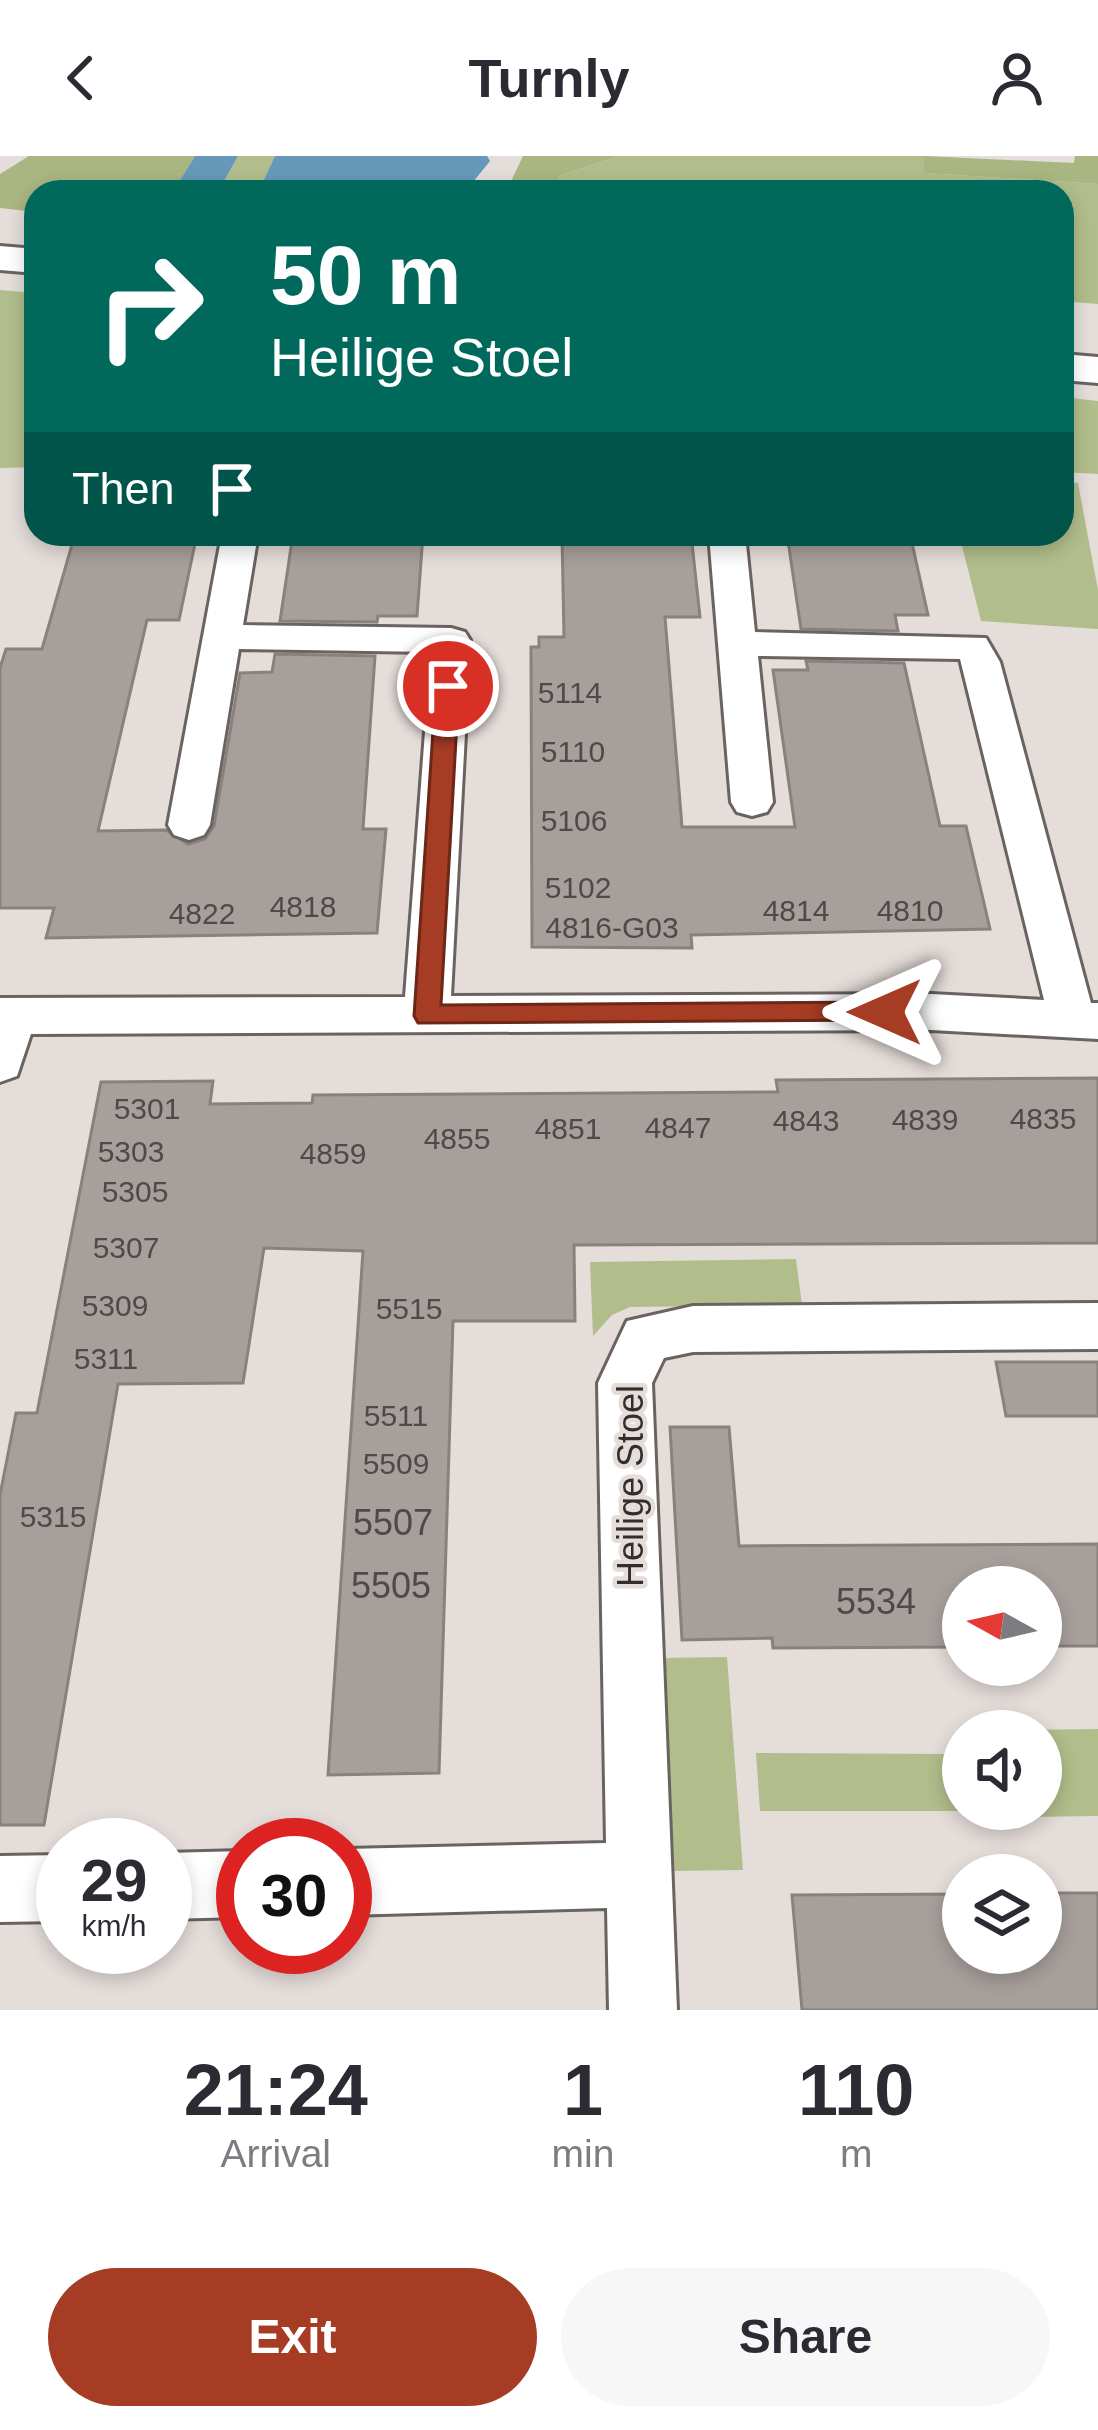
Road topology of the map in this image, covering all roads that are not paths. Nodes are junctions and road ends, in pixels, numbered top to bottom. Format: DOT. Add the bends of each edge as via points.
graph roads {
  1 [pos="238,546"];
  2 [pos="728,546"];
  3 [pos="222,637"];
  4 [pos="736,644"];
  5 [pos="752,802"];
  6 [pos="189,825"];
  7 [pos="6,1016"];
  8 [pos="427,1016"];
  9 [pos="1085,1020"];
  10 [pos="0,1063"];
  11 [pos="1098,1326"];
  12 [pos="635,1875"];
  13 [pos="372,1881"];
  14 [pos="36,1888"];
  15 [pos="0,1889"];
  16 [pos="643,2010"];
  1 -- 3 [label="street"];
  2 -- 4 [label="street"];
  3 -- 6 [label="street"];
  3 -- 8 [label="street" via="451,640"];
  4 -- 5 [label="street"];
  4 -- 9 [label="street" via="972,647"];
  7 -- 8 [label="street"];
  7 -- 10 [label="street"];
  8 -- 9 [label="street" via="931,1012"];
  11 -- 12 [label="street, Heilige Stoel" via="693,1329 646,1338 625,1382"];
  12 -- 13 [label="street"];
  12 -- 16 [label="street, Heilige Stoel"];
  14 -- 15 [label="street"];
}
